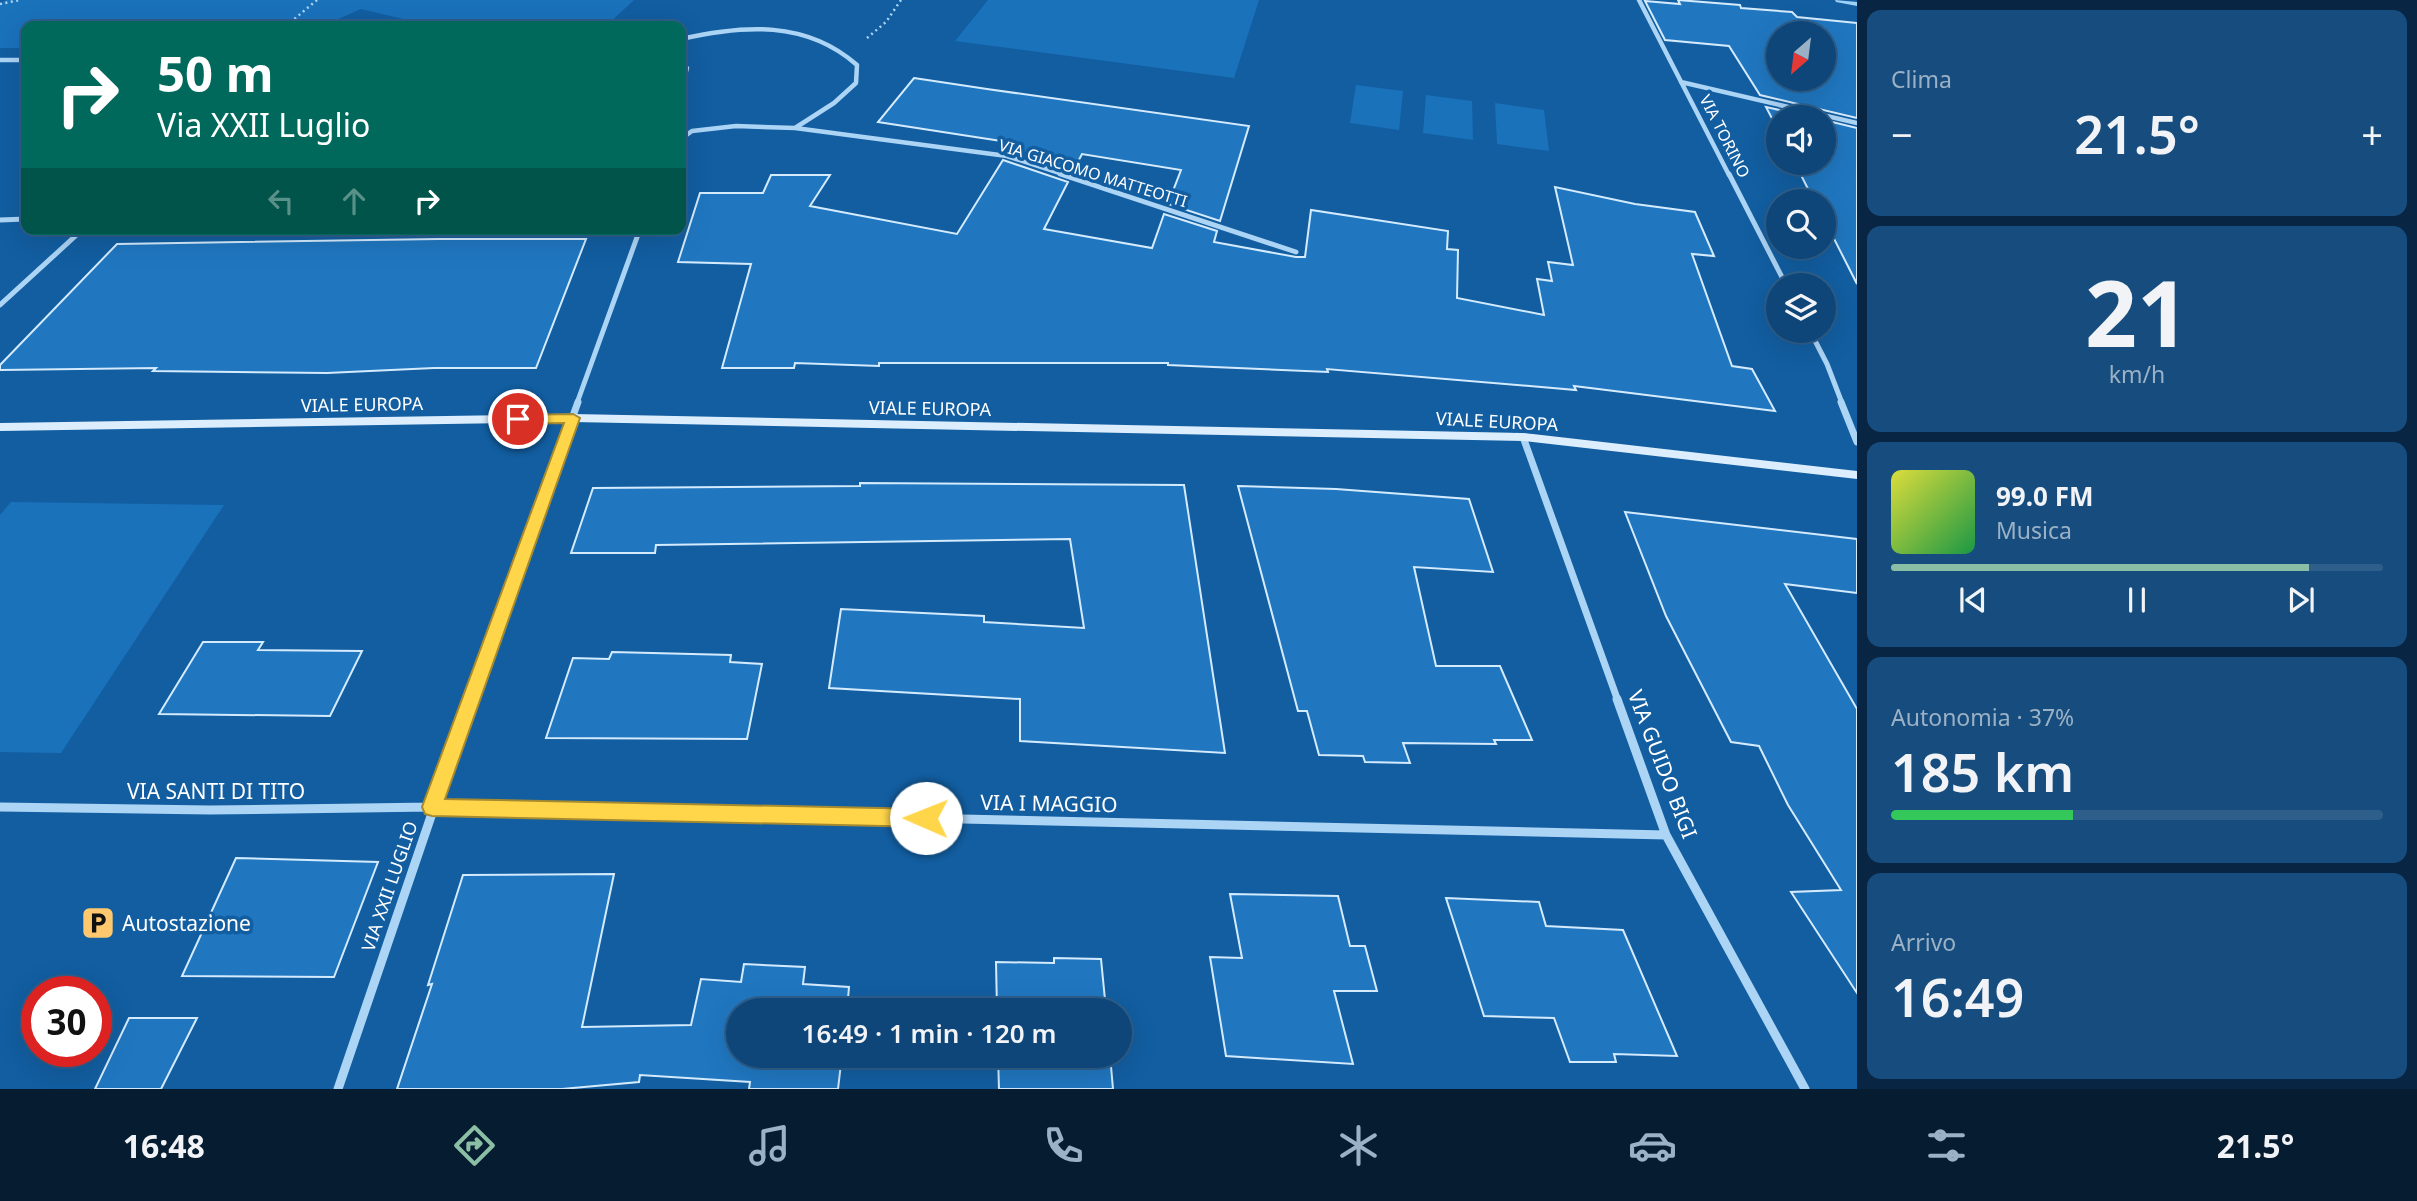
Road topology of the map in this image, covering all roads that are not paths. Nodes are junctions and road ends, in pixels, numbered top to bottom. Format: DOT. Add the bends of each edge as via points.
graph roads {
  1 [pos="1639,0"];
  2 [pos="686,38"];
  3 [pos="0,60"];
  4 [pos="21,60"];
  5 [pos="1681,82"];
  6 [pos="1857,122"];
  7 [pos="795,128"];
  8 [pos="686,135"];
  9 [pos="21,219"];
  10 [pos="0,220"];
  11 [pos="76,235"];
  12 [pos="638,235"];
  13 [pos="1296,251"];
  14 [pos="1780,273"];
  15 [pos="0,305"];
  16 [pos="1816,343"];
  17 [pos="573,418"];
  18 [pos="0,427"];
  19 [pos="1523,437"];
  20 [pos="1857,442"];
  21 [pos="1857,475"];
  22 [pos="0,807"];
  23 [pos="432,807"];
  24 [pos="1666,835"];
  25 [pos="338,1089"];
  26 [pos="1805,1089"];
  1 -- 5 [label="street, VIA TORINO"];
  2 -- 7 [label="street" via="750,29 793,32 830,44 858,65 856,83"];
  3 -- 4 [label="street"];
  5 -- 6 [label="street"];
  5 -- 14 [label="street, VIA TORINO"];
  7 -- 8 [label="street, VIA GIACOMO MATTEOTTI" via="736,126"];
  7 -- 13 [label="street, VIA GIACOMO MATTEOTTI" via="1007,156"];
  9 -- 10 [label="street"];
  11 -- 15 [label="street"];
  12 -- 17 [label="street, VIA XXII LUGLIO"];
  16 -- 20 [label="street"];
  17 -- 18 [label="street, VIALE EUROPA"];
  17 -- 19 [label="street, VIALE EUROPA"];
  17 -- 23 [label="street, VIA XXII LUGLIO"];
  19 -- 21 [label="street, VIALE EUROPA"];
  19 -- 24 [label="street, VIA GUIDO BIGI"];
  22 -- 23 [label="street, VIA SANTI DI TITO"];
  23 -- 24 [label="street, VIA I MAGGIO"];
  23 -- 25 [label="street, VIA XXII LUGLIO"];
  24 -- 26 [label="street, VIA GUIDO BIGI"];
}
